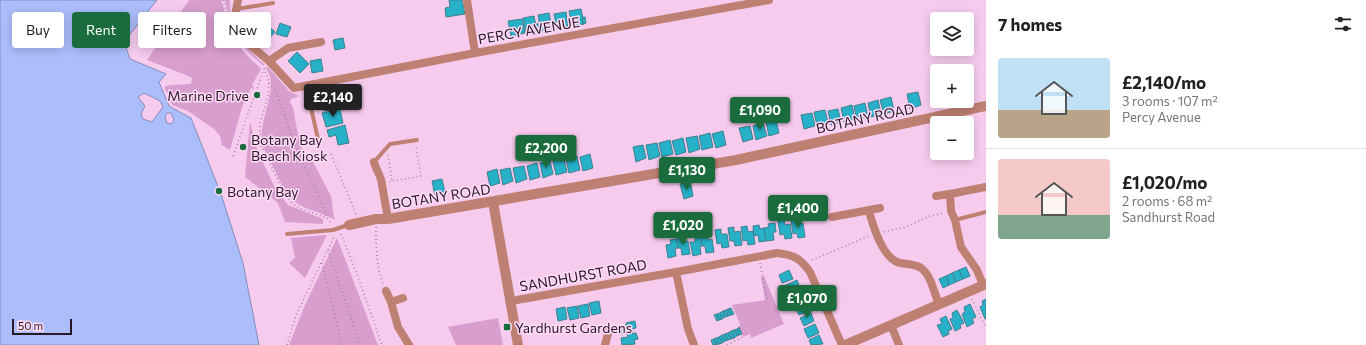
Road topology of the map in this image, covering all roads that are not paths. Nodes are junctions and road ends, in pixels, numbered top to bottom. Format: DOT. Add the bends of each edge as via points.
graph roads {
  1 [pos="238,0"];
  2 [pos="467,0"];
  3 [pos="769,0"];
  4 [pos="274,4"];
  5 [pos="237,9"];
  6 [pos="321,42"];
  7 [pos="475,53"];
  8 [pos="267,65"];
  9 [pos="306,86"];
  10 [pos="986,106"];
  11 [pos="318,139"];
  12 [pos="417,140"];
  13 [pos="374,162"];
  14 [pos="986,187"];
  15 [pos="950,194"];
  16 [pos="936,196"];
  17 [pos="493,202"];
  18 [pos="880,208"];
  19 [pos="869,211"];
  20 [pos="986,212"];
  21 [pos="832,217"];
  22 [pos="388,219"];
  23 [pos="956,220"];
  24 [pos="344,227"];
  25 [pos="287,234"];
  26 [pos="676,272"];
  27 [pos="985,285"];
  28 [pos="386,291"];
  29 [pos="403,298"];
  30 [pos="511,301"];
  31 [pos="391,302"];
  32 [pos="939,304"];
  33 [pos="890,325"];
  34 [pos="609,330"];
  35 [pos="409,345"];
  36 [pos="518,345"];
  37 [pos="605,345"];
  38 [pos="694,345"];
  39 [pos="844,345"];
  40 [pos="899,345"];
  1 -- 5 [label="street"];
  2 -- 7 [label="street"];
  3 -- 7 [label="street, PERCY AVENUE"];
  4 -- 5 [label="lane"];
  5 -- 8 [label="street" via="235,16 239,30"];
  6 -- 8 [label="street" via="288,48"];
  7 -- 9 [label="street, PERCY AVENUE"];
  8 -- 9 [label="street, PERCY AVENUE" via="294,88"];
  9 -- 11 [label="lane"];
  10 -- 17 [label="street, BOTANY ROAD" via="736,160"];
  12 -- 13 [label="lane" via="390,144"];
  13 -- 22 [label="street" via="382,180"];
  14 -- 15 [label="street"];
  15 -- 16 [label="street"];
  15 -- 23 [label="street" via="951,211"];
  17 -- 22 [label="street, BOTANY ROAD"];
  17 -- 30 [label="street"];
  18 -- 19 [label="street"];
  19 -- 21 [label="street"];
  19 -- 32 [label="street" via="876,233 890,257 897,262 920,268 926,274"];
  20 -- 23 [label="lane"];
  22 -- 24 [label="street, BOTANY ROAD" via="376,219"];
  23 -- 27 [label="street" via="961,246"];
  24 -- 25 [label="lane"];
  26 -- 30 [label="street, SANDHURST ROAD"];
  26 -- 38 [label="street"];
  26 -- 39 [label="street, SANDHURST ROAD" via="777,252 792,255 810,272"];
  27 -- 32 [label="street"];
  28 -- 31 [label="street"];
  29 -- 31 [label="street"];
  30 -- 36 [label="street"];
  31 -- 35 [label="street" via="398,327"];
  32 -- 33 [label="street"];
  33 -- 39 [label="street"];
  33 -- 40 [label="street"];
  34 -- 37 [label="street"];
}
